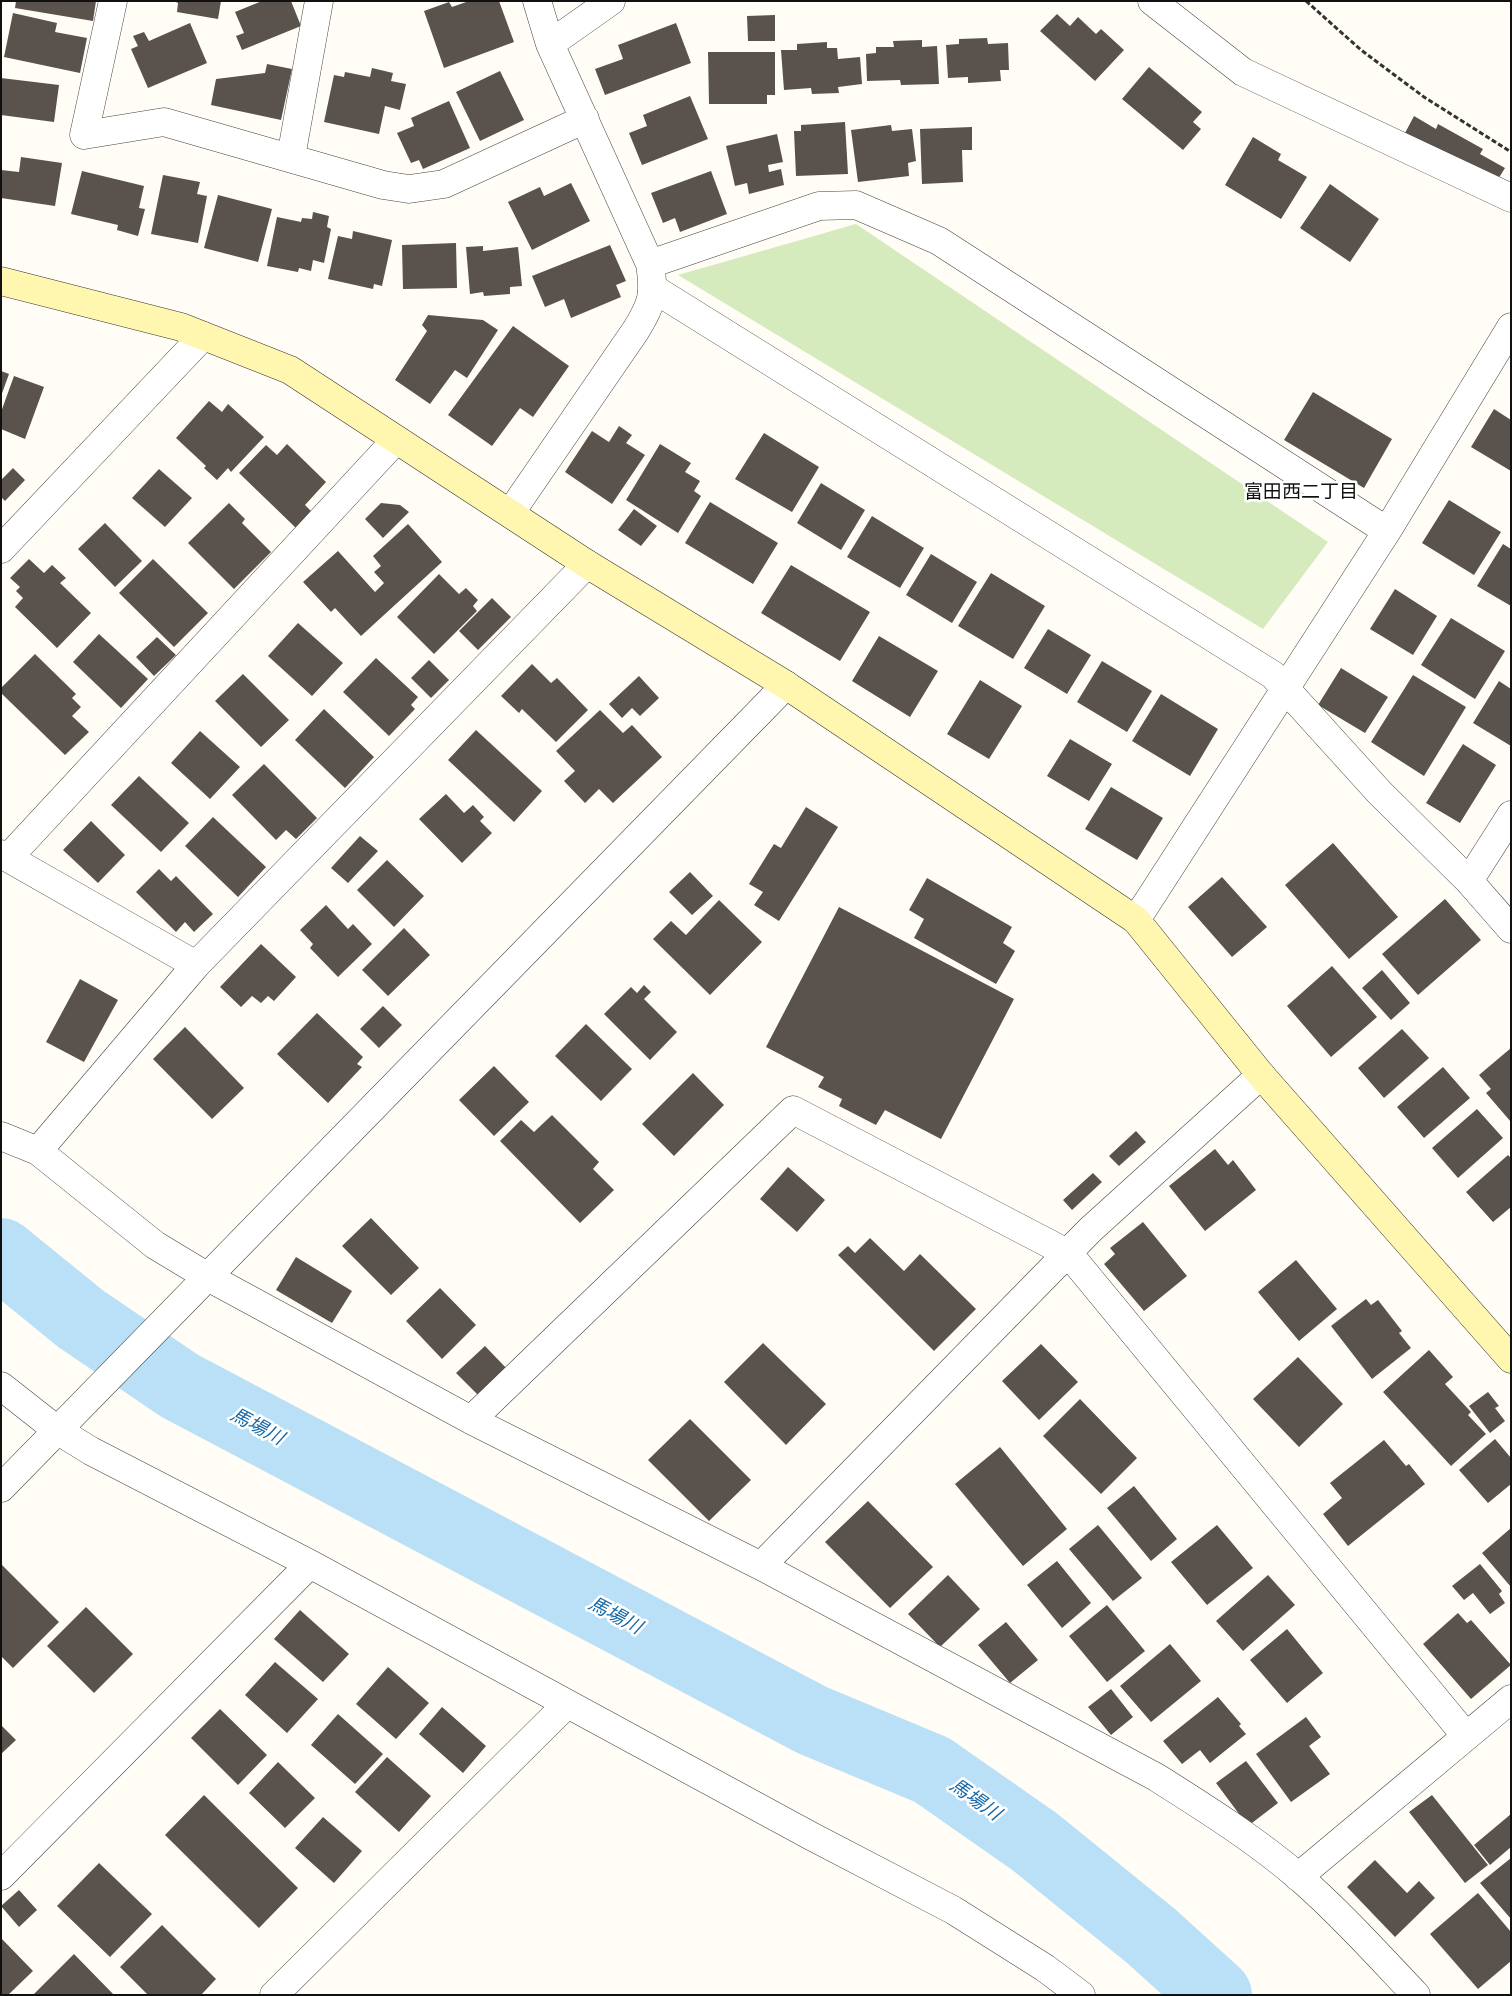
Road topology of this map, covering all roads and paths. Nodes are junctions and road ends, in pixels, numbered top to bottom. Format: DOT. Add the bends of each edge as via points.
graph roads {
  1 [pos="113,1"];
  2 [pos="319,1"];
  3 [pos="536,1"];
  4 [pos="611,1"];
  5 [pos="1152,1"];
  6 [pos="1306,1"];
  7 [pos="550,44"];
  8 [pos="585,119"];
  9 [pos="1511,152"];
  10 [pos="292,157"];
  11 [pos="1511,198"];
  12 [pos="652,277"];
  13 [pos="1,281"];
  14 [pos="1511,327"];
  15 [pos="203,336"];
  16 [pos="395,441"];
  17 [pos="511,512"];
  18 [pos="1386,531"];
  19 [pos="1,549"];
  20 [pos="586,564"];
  21 [pos="786,685"];
  22 [pos="1285,689"];
  23 [pos="1511,815"];
  24 [pos="5,856"];
  25 [pos="1469,881"];
  26 [pos="1136,920"];
  27 [pos="1511,929"];
  28 [pos="196,965"];
  29 [pos="1261,1075"];
  30 [pos="1,1136"];
  31 [pos="38,1151"];
  32 [pos="1069,1254"];
  33 [pos="208,1277"];
  34 [pos="1511,1359"];
  35 [pos="1,1386"];
  36 [pos="471,1420"];
  37 [pos="57,1430"];
  38 [pos="1,1488"];
  39 [pos="310,1564"];
  40 [pos="761,1566"];
  41 [pos="1511,1699"];
  42 [pos="567,1704"];
  43 [pos="1466,1736"];
  44 [pos="1,1876"];
  45 [pos="1298,1877"];
  46 [pos="274,1995"];
  47 [pos="1081,1995"];
  48 [pos="1416,1995"];
  1 -- 10 [label="street" via="84,135 164,122"];
  2 -- 10 [label="street"];
  3 -- 7 [label="street"];
  4 -- 7 [label="street"];
  5 -- 11 [label="street" via="1243,72"];
  6 -- 9 [label="path" via="1361,50 1424,97"];
  7 -- 8 [label="street"];
  8 -- 10 [label="street" via="444,184 409,189 383,185"];
  8 -- 12 [label="street"];
  12 -- 17 [label="street" via="648,310 636,330"];
  12 -- 18 [label="street" via="819,206 856,205 940,241"];
  12 -- 22 [label="street" via="1272,675"];
  13 -- 15 [label="street" via="181,327"];
  14 -- 18 [label="street"];
  15 -- 16 [label="street" via="290,370"];
  15 -- 19 [label="street"];
  16 -- 17 [label="street"];
  16 -- 24 [label="street"];
  17 -- 20 [label="street"];
  18 -- 22 [label="street"];
  20 -- 21 [label="street"];
  20 -- 28 [label="street"];
  21 -- 26 [label="street"];
  21 -- 33 [label="street"];
  22 -- 25 [label="street" via="1379,792"];
  22 -- 26 [label="street"];
  23 -- 25 [label="street"];
  24 -- 28 [label="street"];
  25 -- 27 [label="street"];
  26 -- 29 [label="street"];
  28 -- 31 [label="street"];
  29 -- 32 [label="street" via="1090,1230"];
  29 -- 34 [label="street"];
  30 -- 31 [label="street"];
  31 -- 33 [label="street" via="155,1244"];
  32 -- 36 [label="street" via="793,1110"];
  32 -- 40 [label="street"];
  32 -- 43 [label="street"];
  33 -- 36 [label="street"];
  33 -- 37 [label="street"];
  35 -- 37 [label="street"];
  36 -- 40 [label="street"];
  37 -- 38 [label="street"];
  37 -- 39 [label="street"];
  39 -- 42 [label="street"];
  39 -- 44 [label="street"];
  40 -- 45 [label="street" via="1156,1776 1214,1814"];
  41 -- 43 [label="street"];
  42 -- 46 [label="street"];
  42 -- 47 [label="street" via="953,1910 1045,1968"];
  43 -- 45 [label="street"];
  45 -- 48 [label="street" via="1347,1921"];
}
